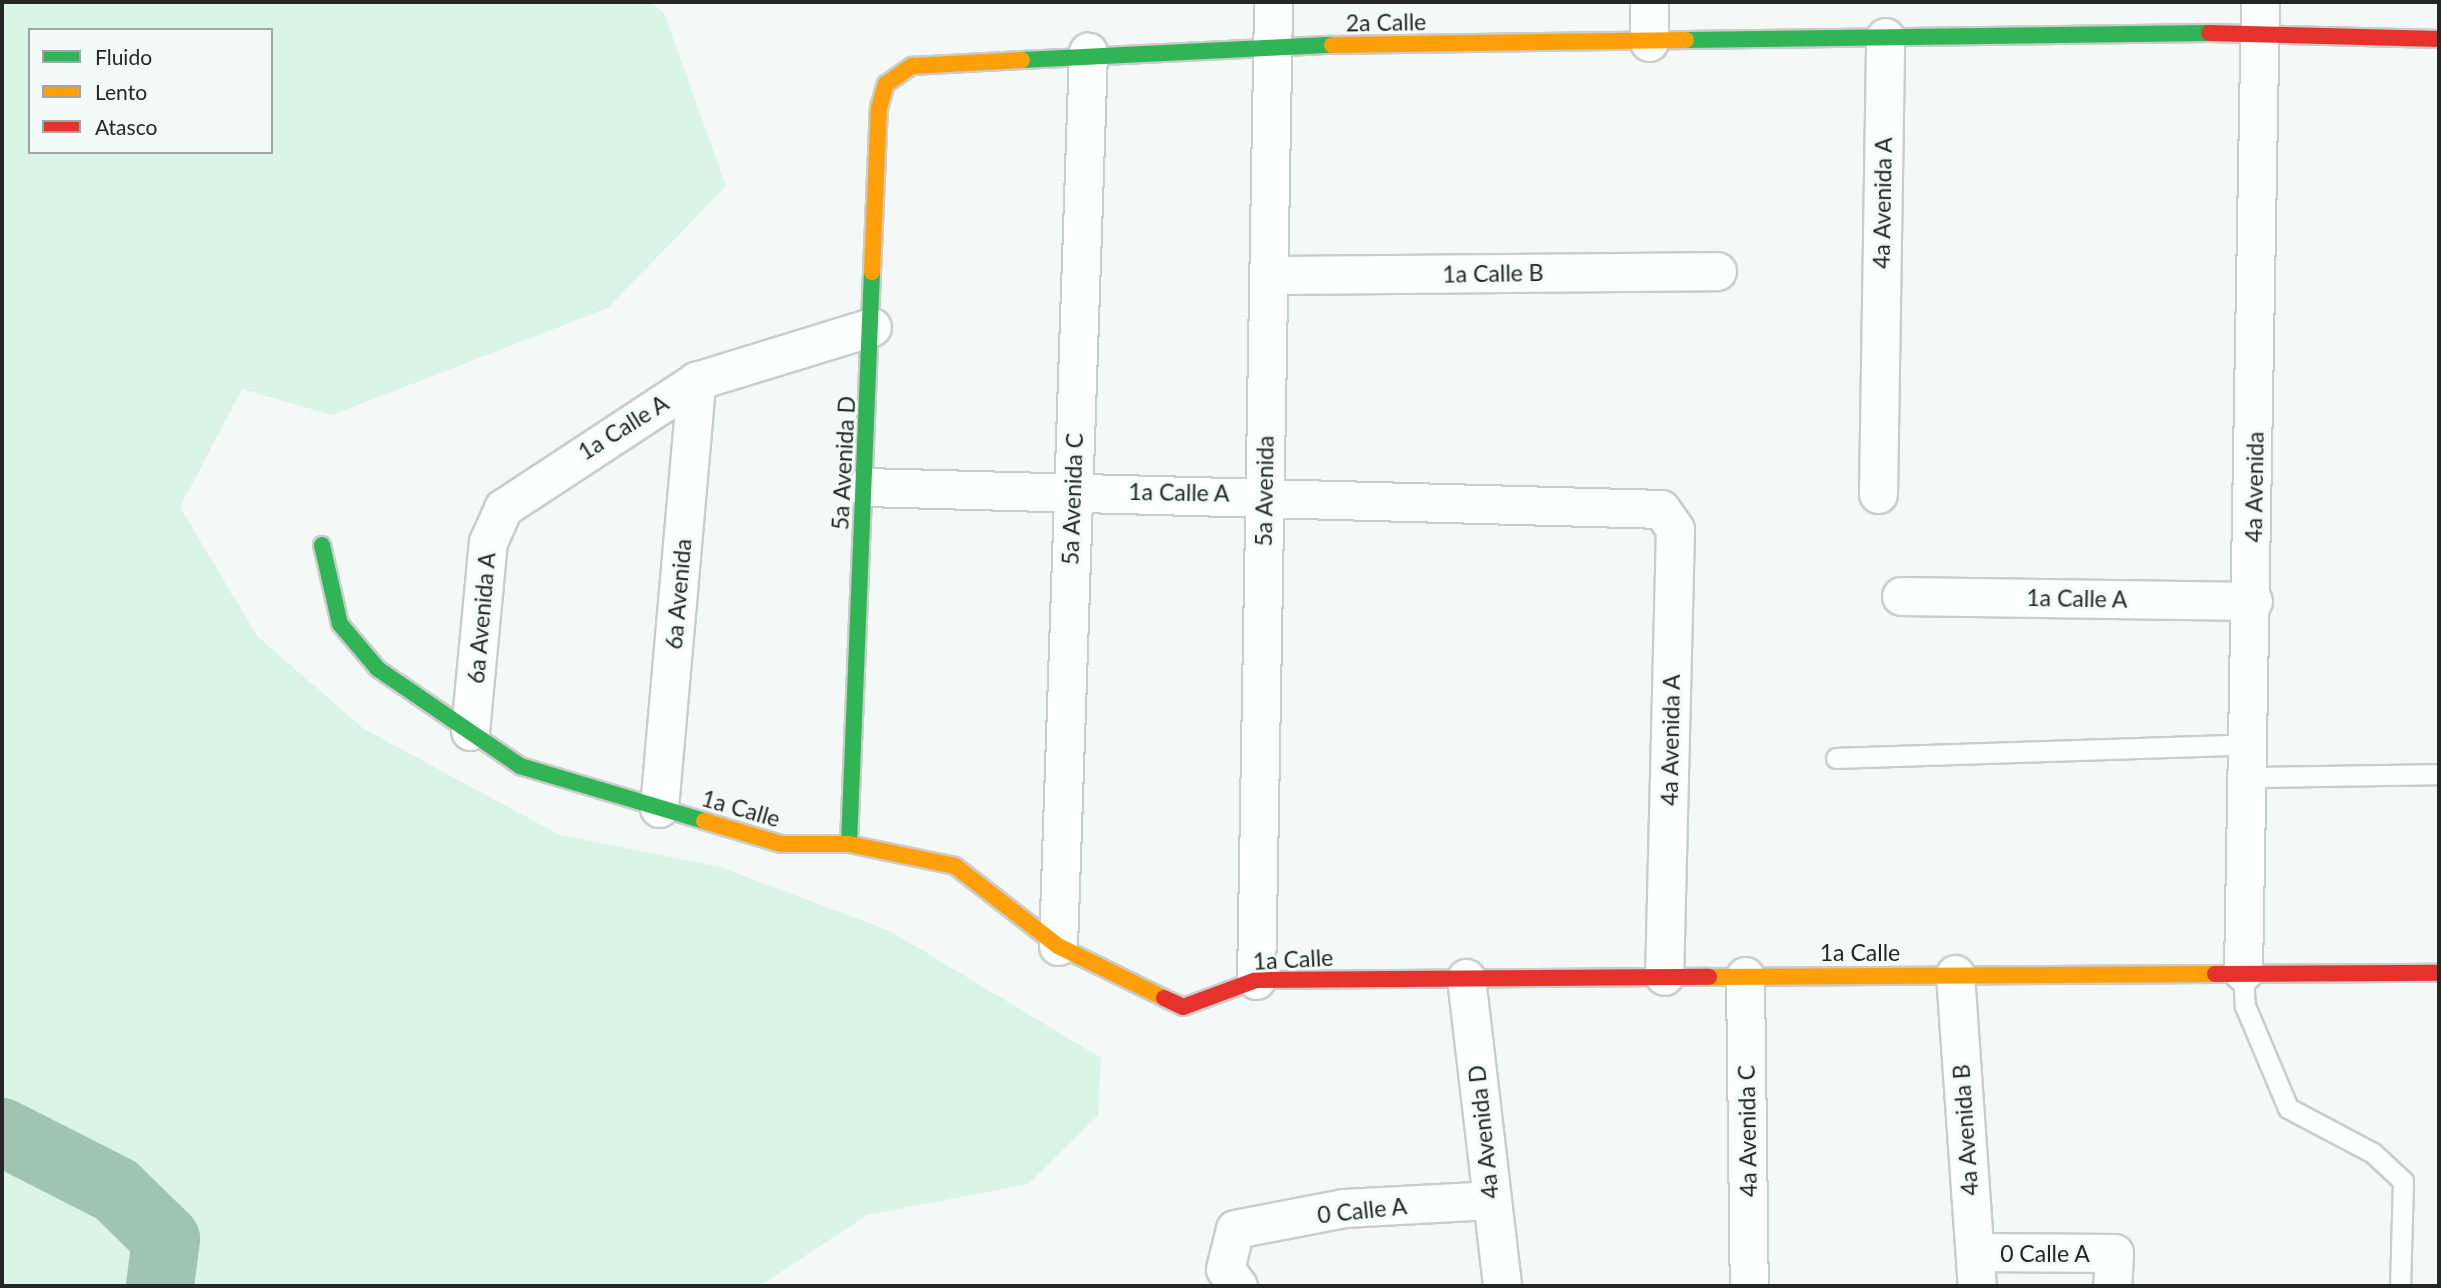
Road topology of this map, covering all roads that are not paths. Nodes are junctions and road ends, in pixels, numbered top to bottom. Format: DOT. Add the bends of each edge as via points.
graph roads {
  1 [pos="1273,2"];
  2 [pos="1649,2"];
  3 [pos="2260,17"];
  4 [pos="1885,37"];
  5 [pos="2439,39"];
  6 [pos="1649,42"];
  7 [pos="1272,46"];
  8 [pos="1088,52"];
  9 [pos="886,84"];
  10 [pos="1717,271"];
  11 [pos="1268,275"];
  12 [pos="872,327"];
  13 [pos="696,381"];
  14 [pos="865,487"];
  15 [pos="1072,491"];
  16 [pos="1264,494"];
  17 [pos="1878,495"];
  18 [pos="503,508"];
  19 [pos="1661,509"];
  20 [pos="322,545"];
  21 [pos="1901,596"];
  22 [pos="2253,601"];
  23 [pos="470,731"];
  24 [pos="1836,758"];
  25 [pos="2251,760"];
  26 [pos="2439,774"];
  27 [pos="659,807"];
  28 [pos="849,844"];
  29 [pos="1058,946"];
  30 [pos="2243,972"];
  31 [pos="2439,973"];
  32 [pos="1955,974"];
  33 [pos="1664,976"];
  34 [pos="1745,976"];
  35 [pos="1466,978"];
  36 [pos="1256,980"];
  37 [pos="1490,1200"];
  38 [pos="1977,1269"];
  39 [pos="2113,1270"];
  40 [pos="1238,1286"];
  41 [pos="1502,1286"];
  42 [pos="1749,1286"];
  43 [pos="2400,1286"];
  1 -- 7 [label="street, 5a Avenida"];
  2 -- 6 [label="street"];
  3 -- 4 [label="street, 2a Calle"];
  3 -- 5 [label="street, 2a Calle"];
  3 -- 22 [label="street, 4a Avenida"];
  4 -- 6 [label="street, 2a Calle"];
  4 -- 17 [label="street, 4a Avenida A"];
  6 -- 7 [label="street, 2a Calle"];
  7 -- 8 [label="street, 2a Calle"];
  7 -- 11 [label="street, 5a Avenida"];
  8 -- 9 [label="street, 2a Calle" via="912,66"];
  8 -- 15 [label="street, 5a Avenida C"];
  9 -- 12 [label="street, 5a Avenida D" via="879,108"];
  10 -- 11 [label="street, 1a Calle B"];
  11 -- 16 [label="street, 5a Avenida"];
  12 -- 13 [label="street, 1a Calle A"];
  12 -- 14 [label="street, 5a Avenida D"];
  13 -- 18 [label="street, 1a Calle A"];
  13 -- 27 [label="street, 6a Avenida"];
  14 -- 15 [label="street, 1a Calle A"];
  14 -- 28 [label="street, 5a Avenida D"];
  15 -- 16 [label="street, 1a Calle A"];
  15 -- 29 [label="street, 5a Avenida C"];
  16 -- 19 [label="street, 1a Calle A"];
  16 -- 36 [label="street, 5a Avenida"];
  18 -- 23 [label="street, 6a Avenida A" via="488,541"];
  19 -- 33 [label="street, 4a Avenida A" via="1675,529"];
  20 -- 23 [label="street, 1a Calle" via="340,624 378,669"];
  21 -- 22 [label="street, 1a Calle A"];
  22 -- 25 [label="street, 4a Avenida"];
  23 -- 27 [label="street, 1a Calle" via="520,766"];
  24 -- 25 [label="lane"];
  25 -- 26 [label="lane"];
  25 -- 30 [label="street, 4a Avenida"];
  27 -- 28 [label="street, 1a Calle" via="781,844"];
  28 -- 29 [label="street, 1a Calle" via="955,866"];
  29 -- 36 [label="street, 1a Calle" via="1183,1007"];
  30 -- 31 [label="street, 1a Calle"];
  30 -- 32 [label="street, 1a Calle"];
  30 -- 43 [label="lane" via="2245,1006 2288,1108 2373,1153 2403,1181"];
  32 -- 34 [label="street, 1a Calle"];
  32 -- 38 [label="street, 4a Avenida B"];
  33 -- 34 [label="street, 1a Calle"];
  33 -- 35 [label="street, 1a Calle"];
  34 -- 42 [label="street, 4a Avenida C"];
  35 -- 36 [label="street, 1a Calle"];
  35 -- 37 [label="street, 4a Avenida D"];
  37 -- 40 [label="street, 0 Calle A" via="1343,1208 1235,1229 1225,1269"];
  37 -- 41 [label="street, 4a Avenida D"];
  38 -- 39 [label="street, 0 Calle A"];
}
